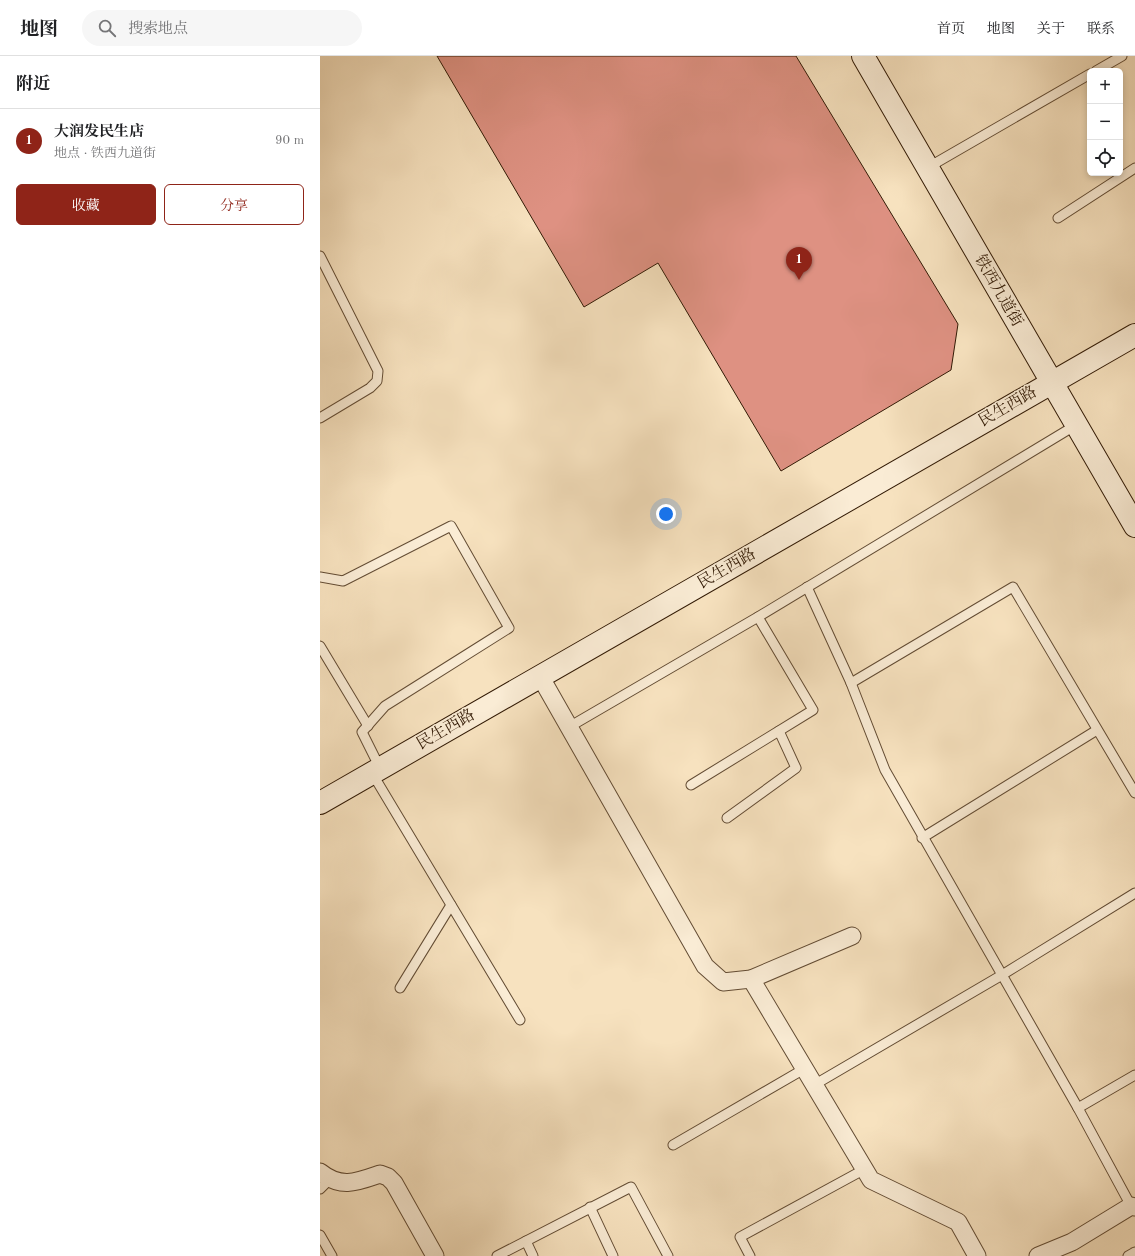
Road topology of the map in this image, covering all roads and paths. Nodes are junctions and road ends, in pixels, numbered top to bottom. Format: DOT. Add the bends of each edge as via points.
graph roads {
  1 [pos="863,56"];
  2 [pos="1122,56"];
  3 [pos="1101,68"];
  4 [pos="1087,76"];
  5 [pos="927,168"];
  6 [pos="1135,168"];
  7 [pos="1058,218"];
  8 [pos="320,256"];
  9 [pos="1135,335"];
  10 [pos="1051,383"];
  11 [pos="320,418"];
  12 [pos="1076,425"];
  13 [pos="1135,526"];
  14 [pos="320,577"];
  15 [pos="807,588"];
  16 [pos="758,617"];
  17 [pos="320,646"];
  18 [pos="540,676"];
  19 [pos="851,683"];
  20 [pos="368,726"];
  21 [pos="569,727"];
  22 [pos="1097,730"];
  23 [pos="779,731"];
  24 [pos="376,771"];
  25 [pos="691,785"];
  26 [pos="1135,794"];
  27 [pos="320,803"];
  28 [pos="728,818"];
  29 [pos="922,838"];
  30 [pos="1135,893"];
  31 [pos="451,905"];
  32 [pos="852,936"];
  33 [pos="1002,975"];
  34 [pos="751,979"];
  35 [pos="400,988"];
  36 [pos="520,1020"];
  37 [pos="804,1069"];
  38 [pos="1135,1075"];
  39 [pos="814,1085"];
  40 [pos="1078,1108"];
  41 [pos="673,1146"];
  42 [pos="865,1169"];
  43 [pos="323,1180"];
  44 [pos="1133,1206"];
  45 [pos="590,1207"];
  46 [pos="320,1234"];
  47 [pos="526,1241"];
  48 [pos="1135,1252"];
  49 [pos="332,1256"];
  50 [pos="434,1256"];
  51 [pos="497,1256"];
  52 [pos="533,1256"];
  53 [pos="613,1256"];
  54 [pos="668,1256"];
  55 [pos="750,1256"];
  56 [pos="977,1256"];
  57 [pos="1038,1256"];
  58 [pos="1128,1256"];
  1 -- 5 [label="main road, 铁西九道街"];
  2 -- 3 [label="lane"];
  4 -- 5 [label="lane"];
  5 -- 10 [label="main road, 铁西九道街"];
  6 -- 7 [label="lane"];
  8 -- 11 [label="lane" via="378,371 376,381 370,388"];
  9 -- 10 [label="main road, 民生西路"];
  10 -- 12 [label="main road, 铁西九道街"];
  10 -- 18 [label="main road, 民生西路"];
  12 -- 13 [label="main road, 铁西九道街"];
  12 -- 15 [label="lane"];
  14 -- 20 [label="lane" via="342,581 451,526 509,628 385,706"];
  15 -- 16 [label="lane"];
  15 -- 19 [label="lane"];
  16 -- 21 [label="lane"];
  16 -- 23 [label="lane" via="813,710"];
  17 -- 20 [label="lane"];
  18 -- 21 [label="street"];
  18 -- 24 [label="main road, 民生西路"];
  19 -- 22 [label="lane" via="1013,588"];
  19 -- 29 [label="lane" via="885,770"];
  20 -- 24 [label="lane" via="362,732"];
  21 -- 34 [label="street" via="705,966 723,982"];
  22 -- 26 [label="lane"];
  22 -- 29 [label="lane"];
  23 -- 25 [label="lane"];
  23 -- 28 [label="lane" via="796,768"];
  24 -- 27 [label="main road, 民生西路"];
  24 -- 31 [label="lane"];
  29 -- 33 [label="lane"];
  30 -- 33 [label="lane"];
  31 -- 35 [label="lane"];
  31 -- 36 [label="lane"];
  32 -- 34 [label="street"];
  33 -- 39 [label="lane"];
  33 -- 40 [label="lane"];
  34 -- 37 [label="street"];
  37 -- 39 [label="street"];
  37 -- 41 [label="lane"];
  38 -- 40 [label="lane"];
  39 -- 42 [label="street"];
  40 -- 44 [label="lane"];
  42 -- 55 [label="lane" via="740,1237"];
  42 -- 56 [label="street" via="871,1180 958,1222"];
  43 -- 50 [label="street" via="352,1184 380,1174 388,1176"];
  44 -- 57 [label="street" via="1072,1242"];
  45 -- 47 [label="lane"];
  45 -- 53 [label="lane"];
  45 -- 54 [label="lane" via="631,1187"];
  46 -- 49 [label="lane"];
  47 -- 51 [label="lane"];
  47 -- 52 [label="lane"];
  48 -- 58 [label="lane"];
}
